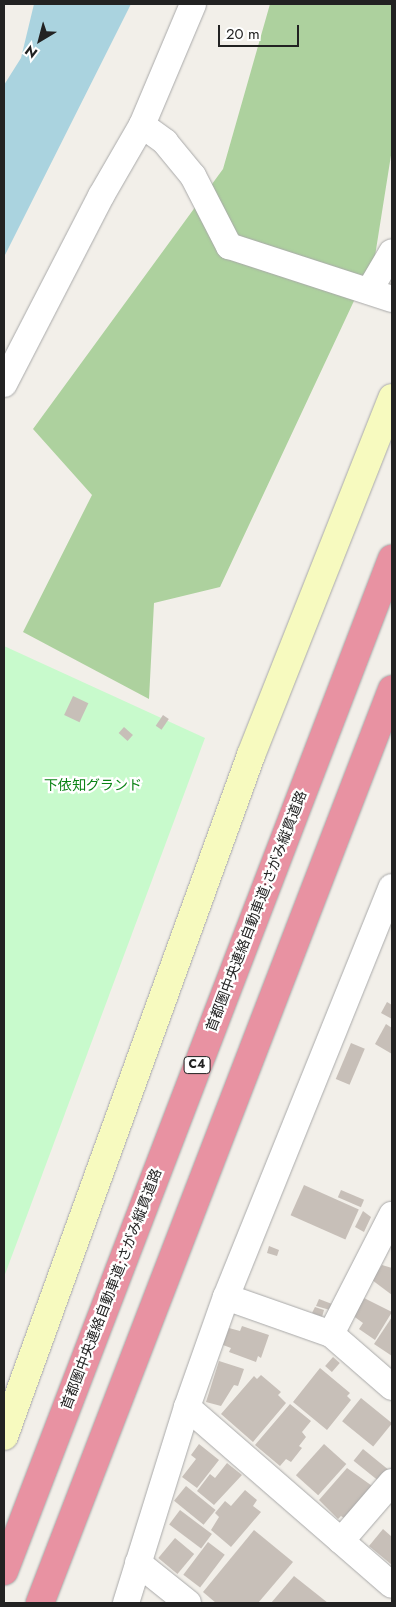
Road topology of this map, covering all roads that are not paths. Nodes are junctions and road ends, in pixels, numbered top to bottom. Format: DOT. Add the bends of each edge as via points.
graph roads {
  1 [pos="193,4"];
  2 [pos="142,125"];
  3 [pos="392,252"];
  4 [pos="381,295"];
  5 [pos="4,384"];
  6 [pos="392,398"];
  7 [pos="392,559"];
  8 [pos="392,690"];
  9 [pos="392,887"];
  10 [pos="392,1215"];
  11 [pos="226,1297"];
  12 [pos="331,1334"];
  13 [pos="392,1387"];
  14 [pos="187,1407"];
  15 [pos="4,1436"];
  16 [pos="392,1482"];
  17 [pos="341,1541"];
  18 [pos="138,1562"];
  19 [pos="4,1571"];
  20 [pos="392,1585"];
  21 [pos="40,1603"];
  22 [pos="126,1603"];
  23 [pos="188,1603"];
  1 -- 2 [label="street"];
  2 -- 4 [label="street" via="165,142 193,176 229,246"];
  2 -- 5 [label="street" via="101,196"];
  3 -- 4 [label="street"];
  6 -- 15 [label="street" via="252,754"];
  7 -- 19 [label="highway, 首都圏中央連絡自動車道;さがみ縦貫道路 / C4"];
  8 -- 21 [label="highway"];
  9 -- 11 [label="street"];
  10 -- 12 [label="street"];
  11 -- 12 [label="street"];
  11 -- 14 [label="street"];
  12 -- 13 [label="street"];
  14 -- 17 [label="street"];
  14 -- 18 [label="street"];
  16 -- 17 [label="street"];
  17 -- 20 [label="street"];
  18 -- 22 [label="street"];
  18 -- 23 [label="street"];
}
